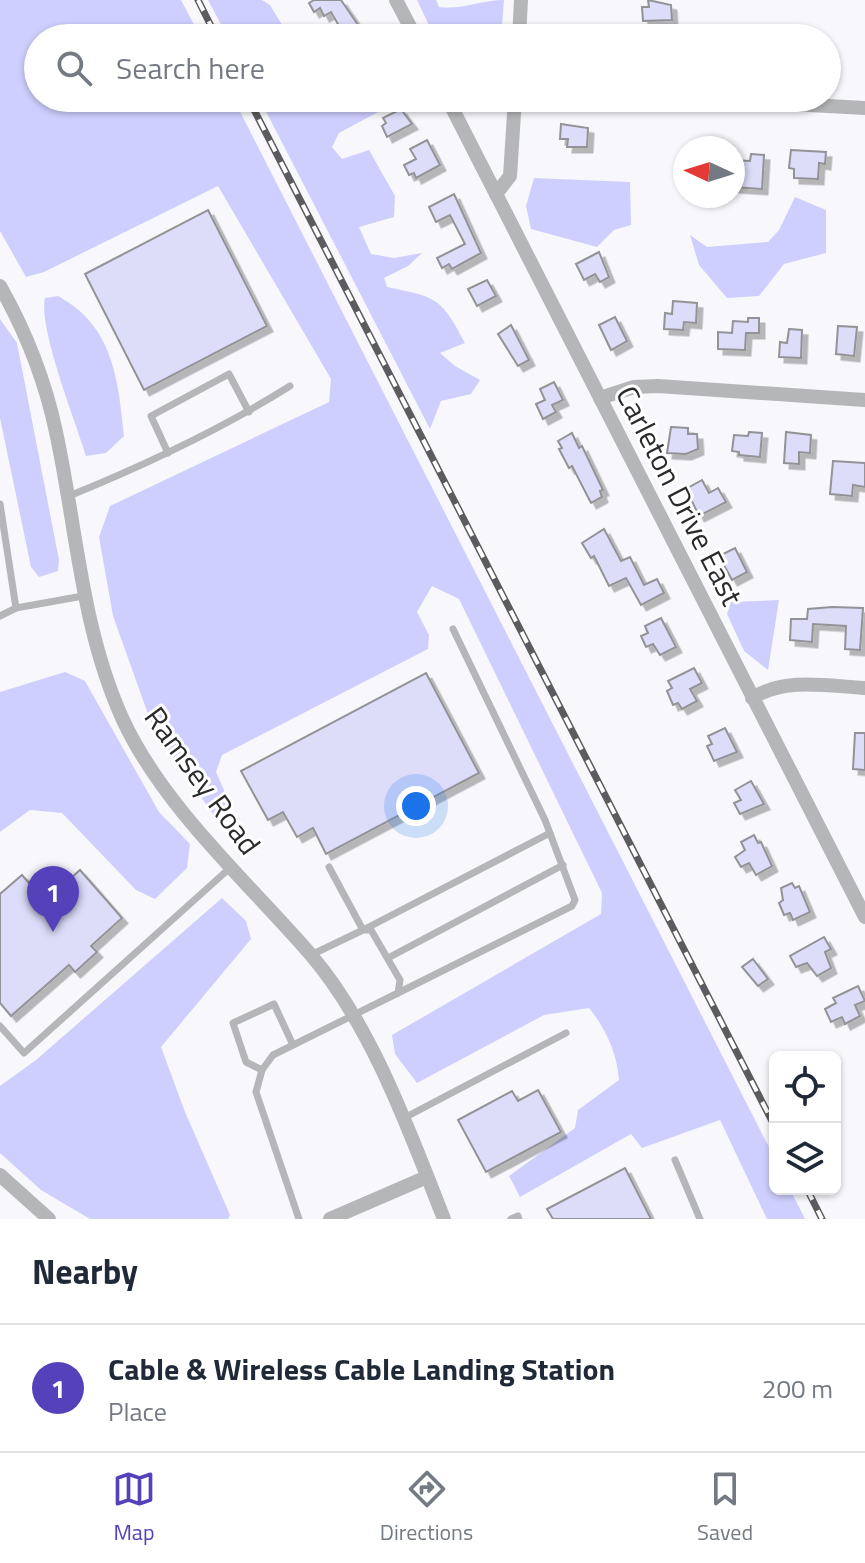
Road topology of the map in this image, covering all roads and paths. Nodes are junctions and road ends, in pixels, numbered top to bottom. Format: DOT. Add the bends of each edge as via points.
graph roads {
  1 [pos="396,0"];
  2 [pos="521,0"];
  3 [pos="409,24"];
  4 [pos="520,24"];
  5 [pos="841,107"];
  6 [pos="865,108"];
  7 [pos="454,112"];
  8 [pos="514,112"];
  9 [pos="496,194"];
  10 [pos="0,286"];
  11 [pos="290,386"];
  12 [pos="600,398"];
  13 [pos="865,400"];
  14 [pos="249,412"];
  15 [pos="168,453"];
  16 [pos="67,497"];
  17 [pos="0,504"];
  18 [pos="83,596"];
  19 [pos="16,608"];
  20 [pos="0,616"];
  21 [pos="453,629"];
  22 [pos="865,688"];
  23 [pos="752,698"];
  24 [pos="550,833"];
  25 [pos="563,865"];
  26 [pos="231,867"];
  27 [pos="329,867"];
  28 [pos="865,917"];
  29 [pos="363,930"];
  30 [pos="311,955"];
  31 [pos="388,958"];
  32 [pos="398,993"];
  33 [pos="353,1017"];
  34 [pos="0,1026"];
  35 [pos="566,1033"];
  36 [pos="293,1045"];
  37 [pos="262,1070"];
  38 [pos="403,1119"];
  39 [pos="675,1160"];
  40 [pos="0,1175"];
  41 [pos="427,1177"];
  42 [pos="49,1219"];
  43 [pos="299,1219"];
  44 [pos="330,1219"];
  45 [pos="444,1219"];
  46 [pos="511,1219"];
  47 [pos="519,1219"];
  48 [pos="700,1219"];
  1 -- 3 [label="street"];
  2 -- 4 [label="street"];
  5 -- 6 [label="street"];
  7 -- 9 [label="street, Carleton Drive East"];
  8 -- 9 [label="street" via="510,176"];
  9 -- 12 [label="street, Carleton Drive East"];
  10 -- 16 [label="street, Ramsey Road" via="32,348 56,432"];
  11 -- 14 [label="lane"];
  12 -- 13 [label="street" via="658,386"];
  12 -- 23 [label="street, Carleton Drive East"];
  14 -- 15 [label="lane"];
  14 -- 15 [label="lane" via="229,374 151,416"];
  15 -- 16 [label="lane"];
  16 -- 18 [label="street, Ramsey Road"];
  17 -- 19 [label="lane"];
  18 -- 19 [label="lane"];
  18 -- 26 [label="street, Ramsey Road" via="102,671 124,723 151,767"];
  19 -- 20 [label="lane"];
  21 -- 24 [label="lane"];
  22 -- 23 [label="street" via="796,684 770,687"];
  23 -- 28 [label="street, Carleton Drive East"];
  24 -- 25 [label="lane"];
  24 -- 29 [label="lane"];
  25 -- 31 [label="lane"];
  25 -- 32 [label="lane" via="575,894 572,906"];
  26 -- 30 [label="street, Ramsey Road"];
  26 -- 34 [label="lane" via="24,1053"];
  27 -- 29 [label="lane"];
  29 -- 30 [label="lane"];
  29 -- 31 [label="lane" via="371,930"];
  30 -- 33 [label="street, Ramsey Road"];
  31 -- 32 [label="lane" via="400,980"];
  32 -- 33 [label="lane"];
  33 -- 36 [label="lane"];
  33 -- 38 [label="street, Ramsey Road"];
  35 -- 38 [label="lane"];
  36 -- 37 [label="lane" via="273,1055"];
  36 -- 37 [label="lane" via="274,1004 233,1023 246,1062"];
  37 -- 43 [label="lane" via="256,1092"];
  38 -- 41 [label="street, Ramsey Road"];
  39 -- 48 [label="lane"];
  40 -- 42 [label="street"];
  41 -- 44 [label="street"];
  41 -- 45 [label="street, Ramsey Road"];
  46 -- 47 [label="lane"];
}
